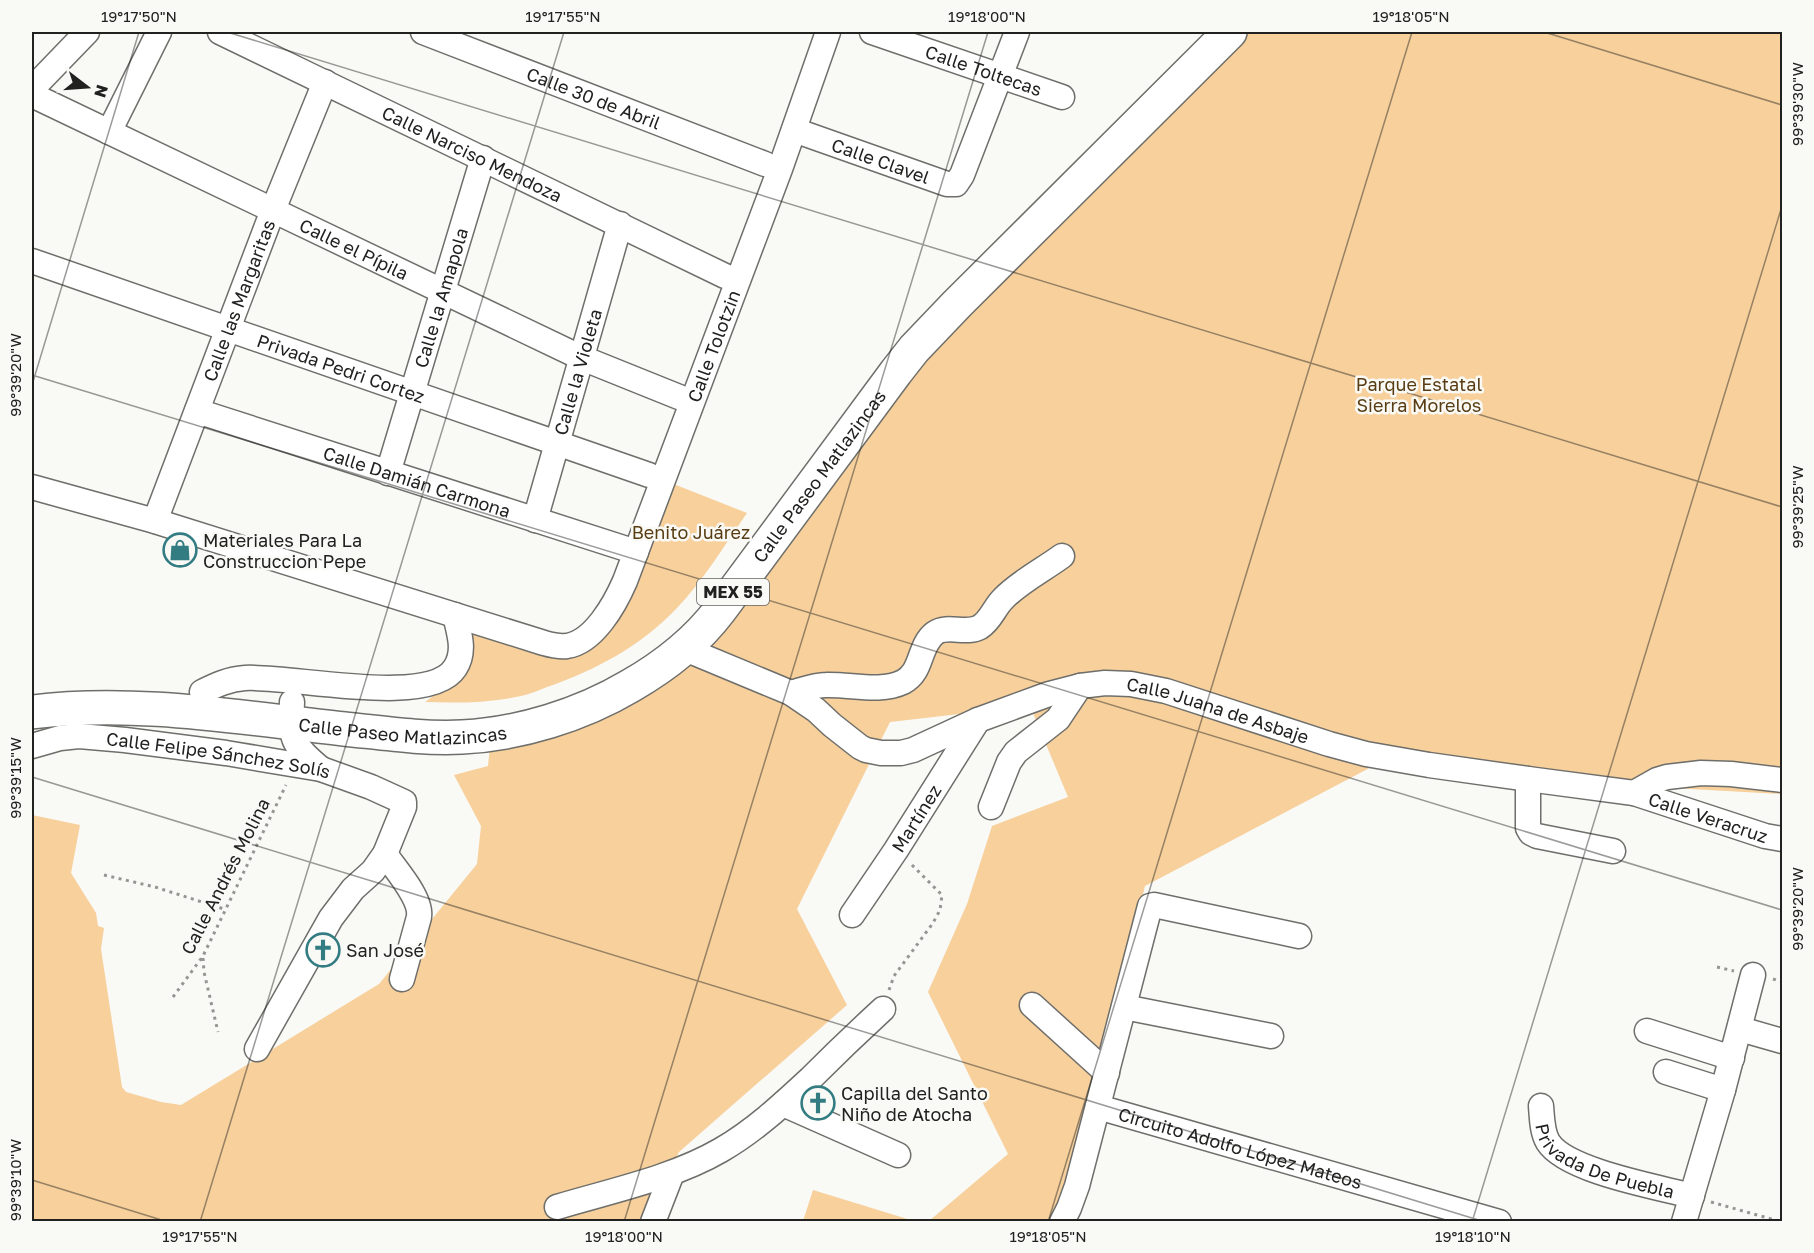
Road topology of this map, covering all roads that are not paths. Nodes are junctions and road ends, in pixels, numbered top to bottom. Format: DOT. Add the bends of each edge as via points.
graph roads {
  1 [pos="87,32"];
  2 [pos="159,32"];
  3 [pos="220,32"];
  4 [pos="423,32"];
  5 [pos="811,32"];
  6 [pos="828,32"];
  7 [pos="872,32"];
  8 [pos="1017,32"];
  9 [pos="1200,32"];
  10 [pos="1230,32"];
  11 [pos="1000,75"];
  12 [pos="325,82"];
  13 [pos="32,89"];
  14 [pos="32,95"];
  15 [pos="1062,97"];
  16 [pos="794,130"];
  17 [pos="109,132"];
  18 [pos="483,158"];
  19 [pos="765,164"];
  20 [pos="273,210"];
  21 [pos="620,224"];
  22 [pos="32,261"];
  23 [pos="725,276"];
  24 [pos="443,292"];
  25 [pos="228,328"];
  26 [pos="582,358"];
  27 [pos="412,393"];
  28 [pos="679,397"];
  29 [pos="197,411"];
  30 [pos="556,443"];
  31 [pos="388,473"];
  32 [pos="649,475"];
  33 [pos="32,487"];
  34 [pos="155,520"];
  35 [pos="535,520"];
  36 [pos="628,550"];
  37 [pos="1062,556"];
  38 [pos="455,615"];
  39 [pos="685,649"];
  40 [pos="1080,686"];
  41 [pos="32,690"];
  42 [pos="202,692"];
  43 [pos="790,693"];
  44 [pos="32,712"];
  45 [pos="291,713"];
  46 [pos="978,720"];
  47 [pos="32,746"];
  48 [pos="321,769"];
  49 [pos="1528,779"];
  50 [pos="1782,780"];
  51 [pos="1634,793"];
  52 [pos="990,807"];
  53 [pos="1782,839"];
  54 [pos="1613,851"];
  55 [pos="385,854"];
  56 [pos="852,915"];
  57 [pos="1299,936"];
  58 [pos="1753,975"];
  59 [pos="402,979"];
  60 [pos="1032,1005"];
  61 [pos="1124,1007"];
  62 [pos="883,1009"];
  63 [pos="1740,1029"];
  64 [pos="1647,1031"];
  65 [pos="1271,1036"];
  66 [pos="1782,1041"];
  67 [pos="257,1049"];
  68 [pos="1732,1058"];
  69 [pos="1666,1072"];
  70 [pos="1107,1073"];
  71 [pos="1723,1090"];
  72 [pos="783,1104"];
  73 [pos="1541,1106"];
  74 [pos="1098,1107"];
  75 [pos="898,1155"];
  76 [pos="672,1173"];
  77 [pos="1692,1196"];
  78 [pos="557,1207"];
  79 [pos="653,1221"];
  80 [pos="1066,1221"];
  81 [pos="1499,1221"];
  82 [pos="1684,1221"];
  1 -- 13 [label="street"];
  2 -- 17 [label="street"];
  3 -- 12 [label="street, Calle Narciso Mendoza"];
  4 -- 19 [label="street, Calle 30 de Abril"];
  5 -- 19 [label="street, Calle Tolotzin"];
  6 -- 16 [label="street, Calle Tolotzin"];
  7 -- 11 [label="street, Calle Toltecas"];
  8 -- 11 [label="street"];
  9 -- 45 [label="highway, Calle Paseo Matlazincas / MEX 55" via="936,296 887,354 692,612 662,642 560,695 517,708 458,715"];
  10 -- 39 [label="highway, Calle Paseo Matlazincas / MEX 55" via="914,350 709,625"];
  11 -- 15 [label="street, Calle Toltecas"];
  11 -- 16 [label="street, Calle Clavel" via="956,184"];
  12 -- 18 [label="street, Calle Narciso Mendoza"];
  12 -- 20 [label="street, Calle las Margaritas"];
  14 -- 17 [label="street, Calle el Pípila"];
  16 -- 36 [label="street, Calle Tolotzin" via="680,440"];
  17 -- 20 [label="street, Calle el Pípila"];
  18 -- 21 [label="street, Calle Narciso Mendoza"];
  18 -- 24 [label="street, Calle la Amapola"];
  19 -- 23 [label="street, Calle Tolotzin"];
  20 -- 24 [label="street, Calle el Pípila"];
  20 -- 25 [label="street, Calle las Margaritas"];
  21 -- 23 [label="street, Calle Narciso Mendoza"];
  21 -- 26 [label="street, Calle la Violeta"];
  22 -- 25 [label="street, Privada Pedri Cortez"];
  23 -- 28 [label="street, Calle Tolotzin"];
  24 -- 26 [label="street, Calle el Pípila"];
  24 -- 27 [label="street, Calle la Amapola"];
  25 -- 27 [label="street, Privada Pedri Cortez"];
  25 -- 29 [label="street, Calle las Margaritas"];
  26 -- 28 [label="street, Calle el Pípila"];
  26 -- 30 [label="street, Calle la Violeta"];
  27 -- 30 [label="street, Privada Pedri Cortez"];
  27 -- 31 [label="street, Calle la Amapola"];
  28 -- 32 [label="street, Calle Tolotzin"];
  29 -- 31 [label="street, Calle Damián Carmona"];
  29 -- 34 [label="street, Calle las Margaritas"];
  30 -- 32 [label="street, Privada Pedri Cortez"];
  30 -- 35 [label="street, Calle la Violeta"];
  31 -- 35 [label="street, Calle Damián Carmona"];
  32 -- 36 [label="street, Calle Tolotzin"];
  33 -- 34 [label="street"];
  34 -- 38 [label="street"];
  35 -- 36 [label="street, Calle Damián Carmona"];
  36 -- 38 [label="street, Calle Tolotzin" via="622,588 609,613 575,644 556,646"];
  37 -- 43 [label="street" via="1003,598 989,619 976,629 935,633 915,671 903,682 876,687 815,686"];
  38 -- 42 [label="street" via="462,646 460,657 451,673 435,683 412,688 247,678 223,682"];
  39 -- 43 [label="street, Calle Juana de Asbaje"];
  39 -- 45 [label="highway, Calle Paseo Matlazincas / MEX 55" via="639,681 592,706 499,733 429,737"];
  40 -- 46 [label="street, Calle Juana de Asbaje"];
  40 -- 49 [label="street, Calle Juana de Asbaje" via="1131,684 1166,691 1366,754"];
  40 -- 52 [label="street" via="1058,719 1016,752"];
  41 -- 42 [label="highway, Calle Paseo Matlazincas / MEX 55" via="110,685"];
  42 -- 45 [label="highway, Calle Paseo Matlazincas / MEX 55"];
  43 -- 46 [label="street, Calle Juana de Asbaje" via="860,747 881,753 913,750"];
  44 -- 45 [label="highway, Calle Paseo Matlazincas / MEX 55" via="78,707"];
  45 -- 48 [label="street" via="296,745"];
  46 -- 56 [label="street, Martínez"];
  47 -- 48 [label="street, Calle Felipe Sánchez Solís" via="79,736 214,751"];
  48 -- 55 [label="street, Calle Felipe Sánchez Solís" via="404,802"];
  49 -- 51 [label="street, Calle Juana de Asbaje"];
  49 -- 54 [label="street" via="1531,833"];
  50 -- 51 [label="street" via="1701,773 1667,777"];
  51 -- 53 [label="street, Calle Veracruz"];
  55 -- 59 [label="street" via="420,907"];
  55 -- 67 [label="street" via="331,918"];
  57 -- 61 [label="street" via="1150,906"];
  58 -- 63 [label="street"];
  60 -- 70 [label="street"];
  61 -- 65 [label="street"];
  61 -- 70 [label="street"];
  62 -- 72 [label="street"];
  63 -- 66 [label="street"];
  63 -- 68 [label="street"];
  64 -- 68 [label="street"];
  68 -- 71 [label="street"];
  69 -- 71 [label="street"];
  70 -- 74 [label="street"];
  71 -- 77 [label="street"];
  72 -- 75 [label="street"];
  72 -- 76 [label="street" via="722,1150"];
  73 -- 77 [label="street, Privada De Puebla" via="1547,1141 1566,1159"];
  74 -- 80 [label="street, Circuito Adolfo López Mateos"];
  74 -- 81 [label="street, Circuito Adolfo López Mateos"];
  76 -- 78 [label="street"];
  76 -- 79 [label="street"];
  77 -- 82 [label="street"];
}
